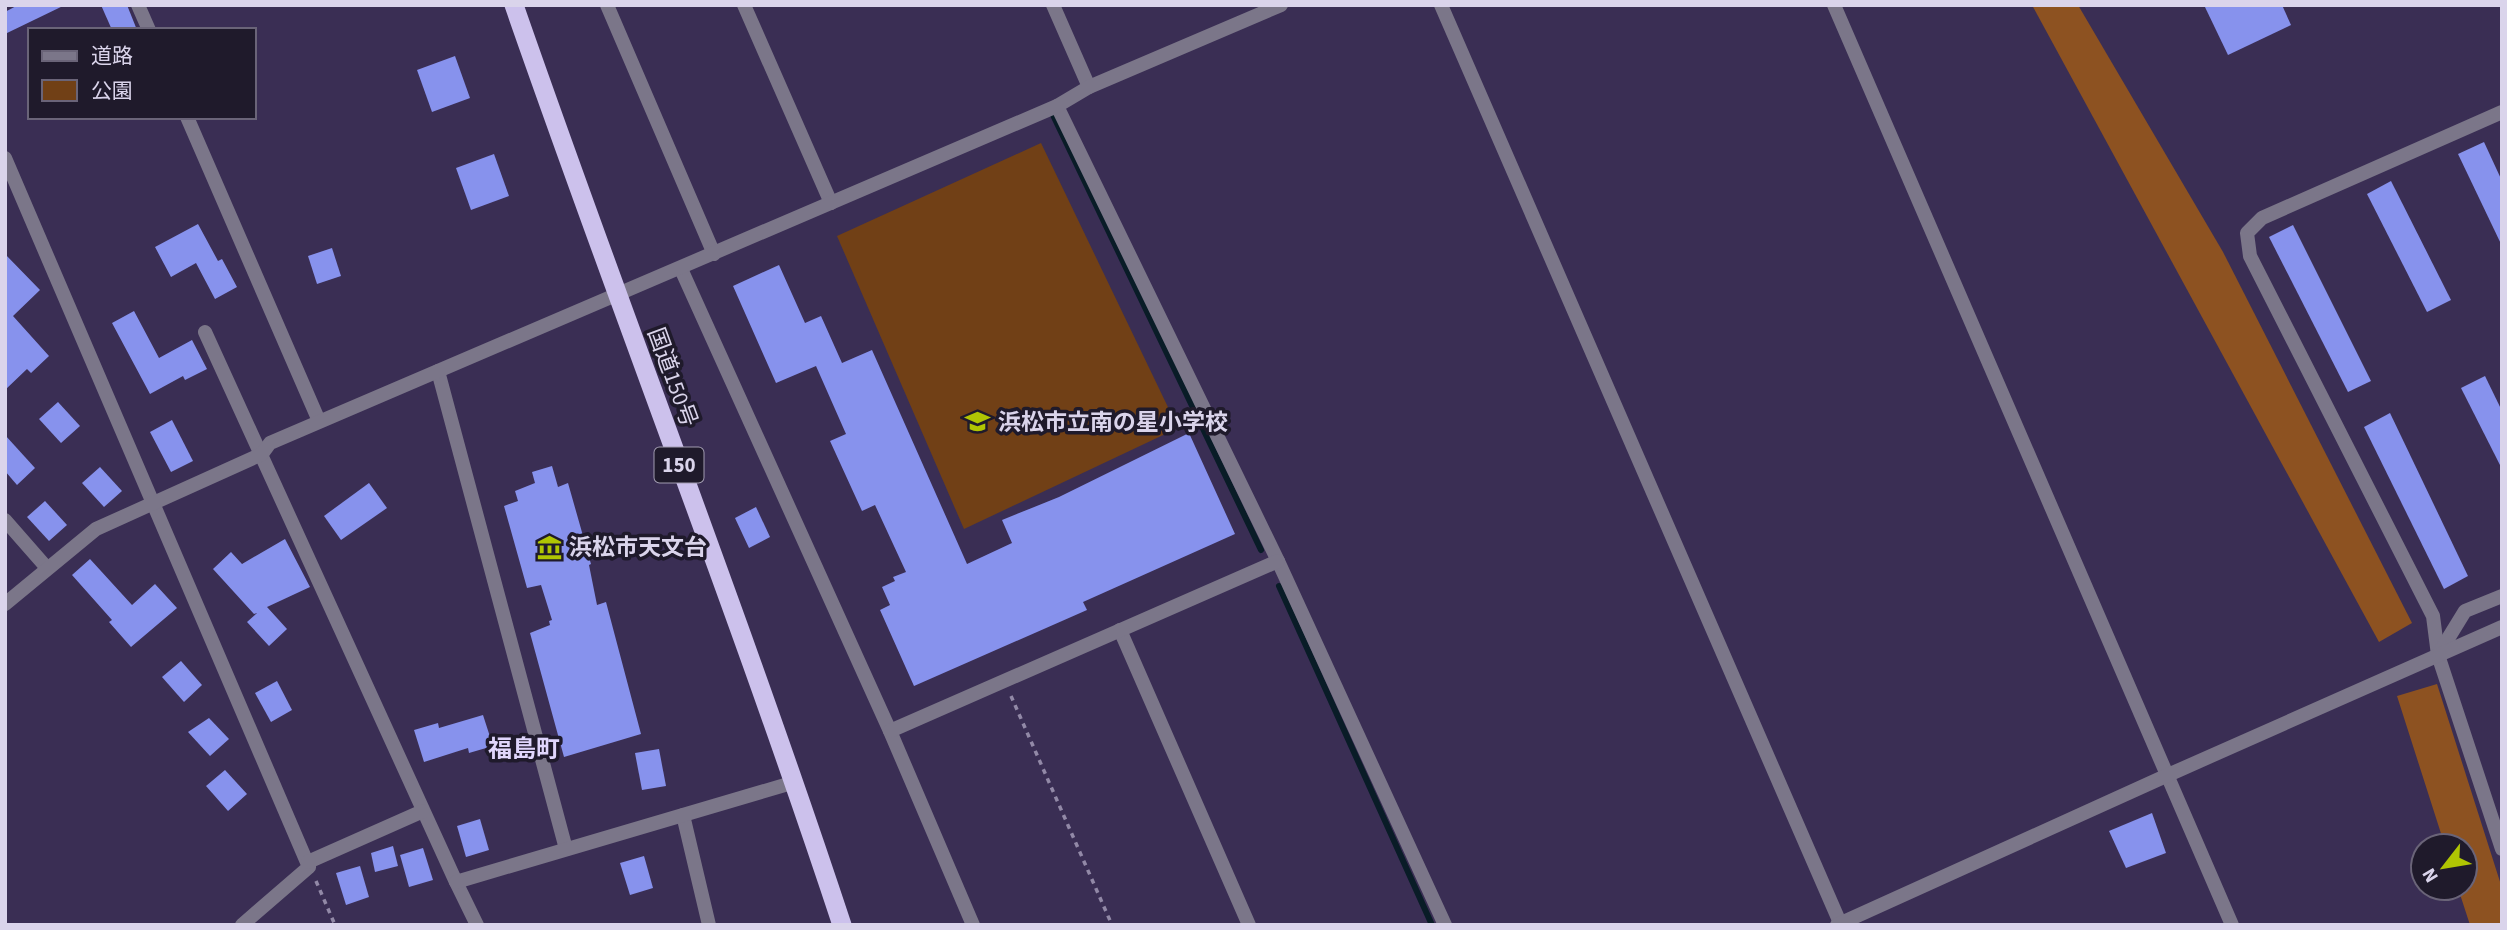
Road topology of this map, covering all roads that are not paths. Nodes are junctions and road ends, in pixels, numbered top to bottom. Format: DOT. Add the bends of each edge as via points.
graph roads {
  1 [pos="138,5"];
  2 [pos="514,5"];
  3 [pos="607,5"];
  4 [pos="744,5"];
  5 [pos="1053,5"];
  6 [pos="1281,5"];
  7 [pos="1441,5"];
  8 [pos="1834,5"];
  9 [pos="148,28"];
  10 [pos="1089,87"];
  11 [pos="1057,106"];
  12 [pos="2502,112"];
  13 [pos="188,119"];
  14 [pos="5,158"];
  15 [pos="831,203"];
  16 [pos="714,254"];
  17 [pos="681,269"];
  18 [pos="616,295"];
  19 [pos="205,332"];
  20 [pos="438,371"];
  21 [pos="319,421"];
  22 [pos="262,454"];
  23 [pos="155,504"];
  24 [pos="5,520"];
  25 [pos="1278,561"];
  26 [pos="47,568"];
  27 [pos="2502,596"];
  28 [pos="5,604"];
  29 [pos="2502,627"];
  30 [pos="1120,630"];
  31 [pos="2438,655"];
  32 [pos="890,731"];
  33 [pos="2168,775"];
  34 [pos="795,782"];
  35 [pos="423,811"];
  36 [pos="683,815"];
  37 [pos="2499,832"];
  38 [pos="566,849"];
  39 [pos="2502,849"];
  40 [pos="309,864"];
  41 [pos="456,882"];
  42 [pos="1839,924"];
  43 [pos="242,925"];
  44 [pos="478,925"];
  45 [pos="709,925"];
  46 [pos="842,925"];
  47 [pos="973,925"];
  48 [pos="1249,925"];
  49 [pos="1445,925"];
  50 [pos="2232,925"];
  1 -- 9 [label="street"];
  2 -- 18 [label="highway, 国道150号 / 150"];
  3 -- 16 [label="street"];
  4 -- 15 [label="street"];
  5 -- 10 [label="street"];
  6 -- 10 [label="street"];
  7 -- 42 [label="street"];
  8 -- 33 [label="street"];
  10 -- 11 [label="street"];
  11 -- 15 [label="street"];
  11 -- 25 [label="street"];
  12 -- 31 [label="street" via="2262,218 2247,233 2250,256 2433,616"];
  13 -- 21 [label="street"];
  14 -- 23 [label="street"];
  15 -- 16 [label="street"];
  16 -- 17 [label="street"];
  17 -- 18 [label="street"];
  17 -- 32 [label="street"];
  18 -- 20 [label="street"];
  18 -- 34 [label="highway, 国道150号 / 150"];
  19 -- 22 [label="street"];
  20 -- 21 [label="street"];
  20 -- 38 [label="street"];
  21 -- 22 [label="street" via="270,443"];
  22 -- 23 [label="street"];
  22 -- 35 [label="street"];
  23 -- 26 [label="street" via="96,529"];
  23 -- 40 [label="street"];
  24 -- 26 [label="street"];
  25 -- 30 [label="street"];
  25 -- 49 [label="street"];
  26 -- 28 [label="street"];
  27 -- 31 [label="street" via="2465,611"];
  29 -- 31 [label="street"];
  30 -- 32 [label="street"];
  30 -- 48 [label="street"];
  31 -- 33 [label="street"];
  31 -- 37 [label="street"];
  32 -- 47 [label="street"];
  33 -- 42 [label="street"];
  33 -- 50 [label="street"];
  34 -- 36 [label="street"];
  34 -- 46 [label="highway, 国道150号 / 150"];
  35 -- 40 [label="street"];
  35 -- 41 [label="street"];
  36 -- 38 [label="street"];
  36 -- 45 [label="street"];
  37 -- 39 [label="street"];
  38 -- 41 [label="street"];
  40 -- 43 [label="street"];
  41 -- 44 [label="street"];
}
